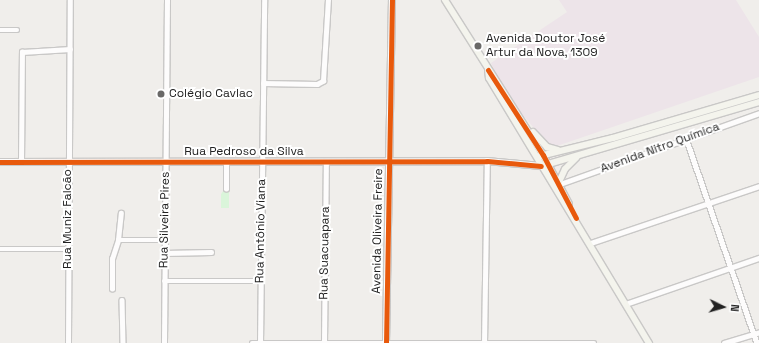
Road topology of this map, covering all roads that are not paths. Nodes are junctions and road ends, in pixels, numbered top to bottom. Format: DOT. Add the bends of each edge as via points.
graph roads {
  1 [pos="70,0"];
  2 [pos="166,0"];
  3 [pos="264,0"];
  4 [pos="328,0"];
  5 [pos="392,0"];
  6 [pos="445,0"];
  7 [pos="0,30"];
  8 [pos="17,30"];
  9 [pos="70,49"];
  10 [pos="488,70"];
  11 [pos="263,83"];
  12 [pos="759,95"];
  13 [pos="759,102"];
  14 [pos="516,112"];
  15 [pos="759,113"];
  16 [pos="686,138"];
  17 [pos="562,150"];
  18 [pos="581,154"];
  19 [pos="543,155"];
  20 [pos="536,157"];
  21 [pos="389,161"];
  22 [pos="487,161"];
  23 [pos="0,162"];
  24 [pos="21,162"];
  25 [pos="69,162"];
  26 [pos="166,162"];
  27 [pos="226,162"];
  28 [pos="262,162"];
  29 [pos="326,162"];
  30 [pos="525,163"];
  31 [pos="548,164"];
  32 [pos="542,166"];
  33 [pos="559,183"];
  34 [pos="759,186"];
  35 [pos="226,189"];
  36 [pos="709,203"];
  37 [pos="121,213"];
  38 [pos="576,218"];
  39 [pos="118,240"];
  40 [pos="165,240"];
  41 [pos="591,243"];
  42 [pos="0,249"];
  43 [pos="68,249"];
  44 [pos="211,252"];
  45 [pos="164,253"];
  46 [pos="759,258"];
  47 [pos="730,268"];
  48 [pos="164,281"];
  49 [pos="260,281"];
  50 [pos="112,290"];
  51 [pos="122,300"];
  52 [pos="626,304"];
  53 [pos="756,333"];
  54 [pos="386,342"];
  55 [pos="484,342"];
  56 [pos="68,343"];
  57 [pos="123,343"];
  58 [pos="164,343"];
  59 [pos="252,343"];
  60 [pos="260,343"];
  61 [pos="324,343"];
  62 [pos="594,343"];
  63 [pos="649,343"];
  64 [pos="724,343"];
  65 [pos="757,343"];
  1 -- 9 [label="street, Rua Muniz Falcão"];
  2 -- 26 [label="street, Rua Silveira Pires"];
  3 -- 11 [label="street, Rua Antônio Viana"];
  4 -- 11 [label="street" via="325,75 322,83"];
  5 -- 21 [label="street, Avenida Oliveira Freire"];
  6 -- 10 [label="main road"];
  7 -- 8 [label="street"];
  9 -- 24 [label="street" via="22,52"];
  9 -- 25 [label="street, Rua Muniz Falcão"];
  10 -- 14 [label="main road"];
  10 -- 20 [label="main road" via="489,78"];
  11 -- 28 [label="street, Rua Antônio Viana"];
  12 -- 17 [label="main road"];
  13 -- 18 [label="main road"];
  14 -- 17 [label="main road" via="547,147"];
  14 -- 19 [label="main road"];
  15 -- 16 [label="street, Avenida Nitro Química"];
  16 -- 33 [label="street, Avenida Nitro Química"];
  16 -- 36 [label="street"];
  17 -- 19 [label="main road"];
  18 -- 31 [label="main road"];
  18 -- 33 [label="main road" via="571,161"];
  19 -- 20 [label="main road"];
  19 -- 31 [label="main road"];
  20 -- 30 [label="street"];
  20 -- 32 [label="main road"];
  21 -- 22 [label="street, Rua Pedroso da Silva"];
  21 -- 29 [label="street, Rua Pedroso da Silva"];
  21 -- 54 [label="street, Avenida Oliveira Freire"];
  22 -- 30 [label="street, Rua Pedroso da Silva"];
  22 -- 55 [label="street"];
  23 -- 24 [label="street, Rua Pedroso da Silva"];
  24 -- 25 [label="street, Rua Pedroso da Silva"];
  25 -- 26 [label="street, Rua Pedroso da Silva"];
  25 -- 43 [label="street, Rua Muniz Falcão"];
  26 -- 27 [label="street, Rua Pedroso da Silva"];
  26 -- 40 [label="street, Rua Silveira Pires"];
  27 -- 28 [label="street, Rua Pedroso da Silva"];
  27 -- 35 [label="street"];
  28 -- 29 [label="street, Rua Pedroso da Silva"];
  28 -- 49 [label="street, Rua Antônio Viana"];
  29 -- 61 [label="street, Rua Suacuapara"];
  30 -- 32 [label="street, Rua Pedroso da Silva"];
  31 -- 32 [label="main road"];
  31 -- 33 [label="main road"];
  32 -- 38 [label="main road"];
  33 -- 38 [label="main road"];
  34 -- 36 [label="street"];
  36 -- 41 [label="street"];
  36 -- 47 [label="street"];
  37 -- 39 [label="street"];
  38 -- 41 [label="main road"];
  39 -- 40 [label="street"];
  39 -- 50 [label="street" via="112,259"];
  40 -- 45 [label="street, Rua Silveira Pires"];
  41 -- 52 [label="main road"];
  42 -- 43 [label="street"];
  43 -- 56 [label="street, Rua Muniz Falcão"];
  44 -- 45 [label="street"];
  45 -- 48 [label="street, Rua Silveira Pires"];
  46 -- 47 [label="street"];
  47 -- 52 [label="street"];
  47 -- 53 [label="street"];
  48 -- 49 [label="street"];
  48 -- 58 [label="street, Rua Silveira Pires"];
  49 -- 60 [label="street, Rua Antônio Viana"];
  51 -- 57 [label="street"];
  52 -- 63 [label="main road"];
  53 -- 64 [label="street"];
  53 -- 65 [label="street"];
  54 -- 55 [label="street"];
  54 -- 61 [label="street"];
  55 -- 62 [label="street"];
  59 -- 60 [label="street"];
  60 -- 61 [label="street"];
}
